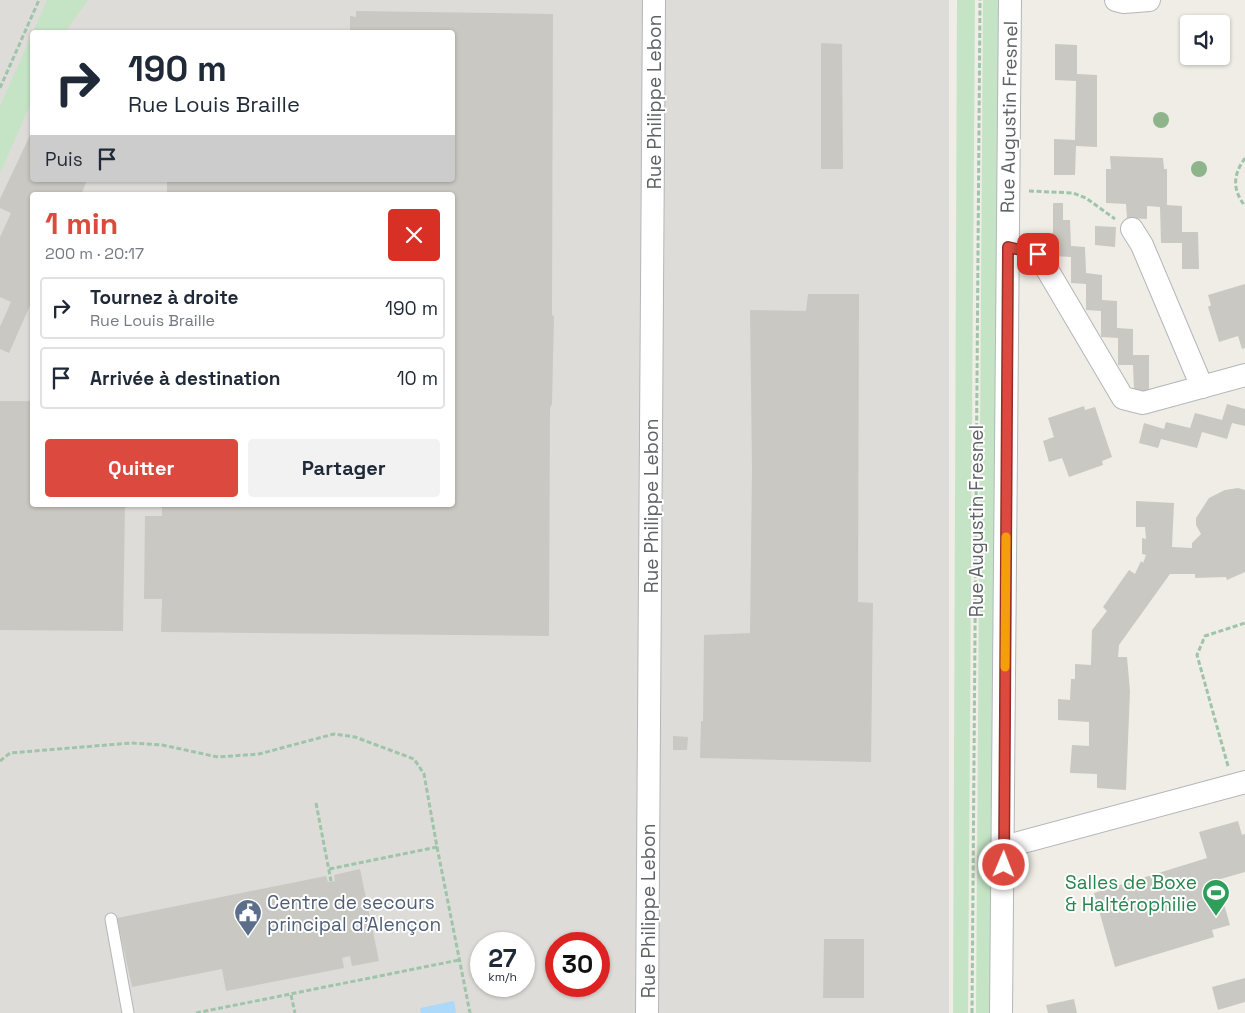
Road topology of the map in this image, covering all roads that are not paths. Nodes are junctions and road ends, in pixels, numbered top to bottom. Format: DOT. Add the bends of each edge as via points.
graph roads {
  1 [pos="654,0"];
  2 [pos="1010,0"];
  3 [pos="1116,0"];
  4 [pos="1148,0"];
  5 [pos="1132,229"];
  6 [pos="1008,247"];
  7 [pos="1245,375"];
  8 [pos="1202,387"];
  9 [pos="1239,784"];
  10 [pos="1004,846"];
  11 [pos="111,919"];
  12 [pos="128,1013"];
  13 [pos="647,1013"];
  14 [pos="1001,1013"];
  1 -- 13 [label="street, Rue Philippe Lebon"];
  2 -- 6 [label="street, Rue Augustin Fresnel"];
  3 -- 4 [label="street"];
  5 -- 8 [label="street" via="1142,245"];
  6 -- 8 [label="street" via="1038,254 1123,398 1142,404"];
  6 -- 10 [label="street, Rue Augustin Fresnel"];
  7 -- 8 [label="street"];
  9 -- 10 [label="street"];
  10 -- 14 [label="street, Rue Augustin Fresnel"];
  11 -- 12 [label="lane"];
}
